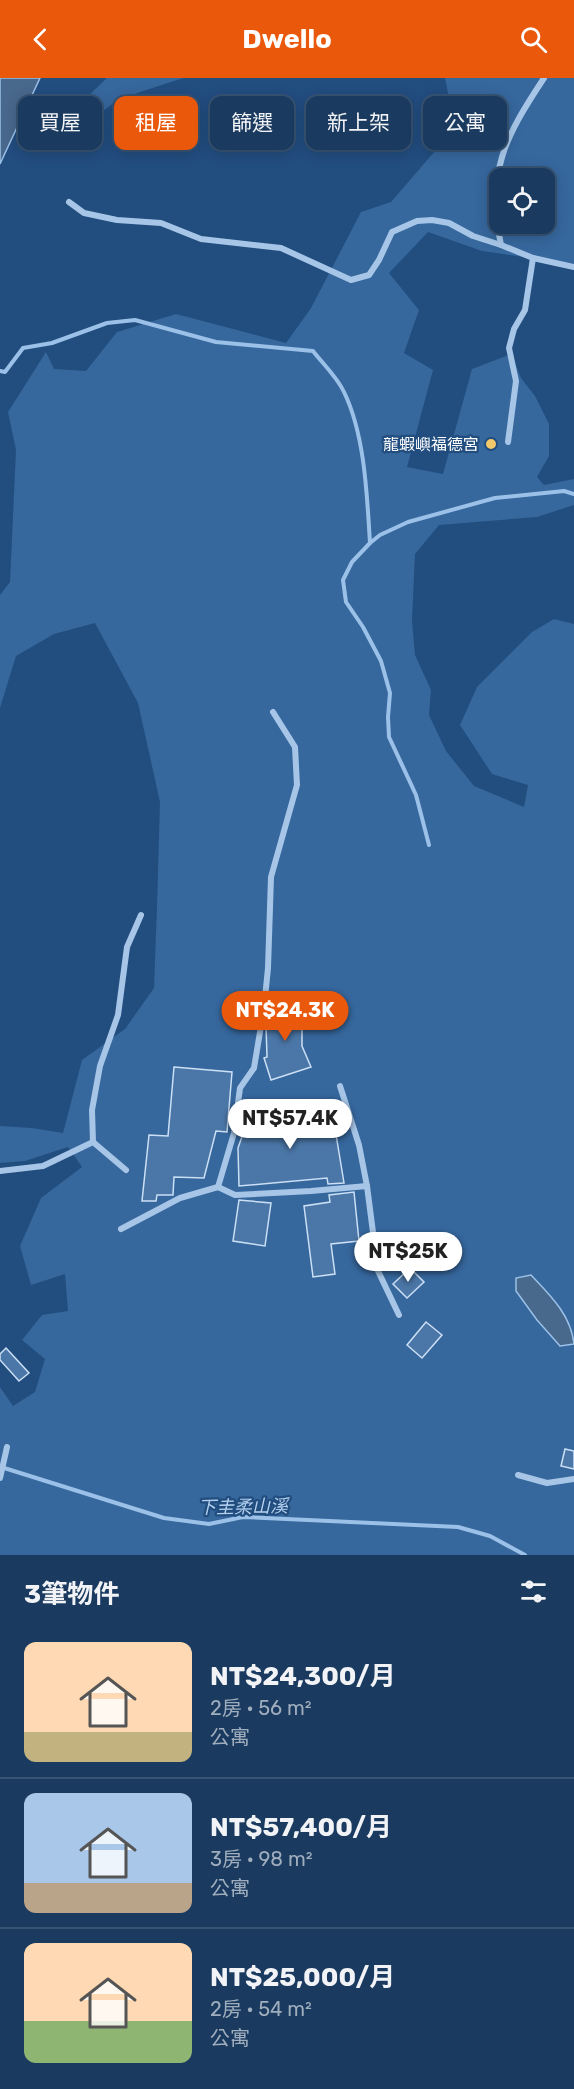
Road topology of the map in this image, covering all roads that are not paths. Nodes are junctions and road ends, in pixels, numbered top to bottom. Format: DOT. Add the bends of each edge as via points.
graph roads {
  1 [pos="544,78"];
  2 [pos="69,202"];
  3 [pos="501,244"];
  4 [pos="533,258"];
  5 [pos="574,267"];
  6 [pos="508,442"];
  7 [pos="273,712"];
  8 [pos="141,915"];
  9 [pos="340,1086"];
  10 [pos="93,1142"];
  11 [pos="126,1170"];
  12 [pos="0,1171"];
  13 [pos="367,1186"];
  14 [pos="218,1187"];
  15 [pos="121,1228"];
  16 [pos="399,1315"];
  17 [pos="8,1447"];
  18 [pos="518,1474"];
  19 [pos="0,1478"];
  20 [pos="574,1479"];
  1 -- 3 [label="street" via="517,119 500,159 495,194"];
  2 -- 3 [label="street" via="84,213 161,223 201,239 281,248 351,280 369,275 392,232 417,220 449,223 473,236"];
  3 -- 4 [label="street"];
  4 -- 5 [label="street"];
  4 -- 6 [label="street" via="525,310 509,348 516,381"];
  7 -- 14 [label="street" via="295,747 297,784 271,877 267,978 254,1068 240,1088 234,1133"];
  8 -- 10 [label="street" via="127,947 118,1015 100,1065 92,1110"];
  9 -- 13 [label="street"];
  10 -- 11 [label="street"];
  10 -- 12 [label="street" via="44,1166"];
  13 -- 14 [label="street" via="235,1195"];
  13 -- 16 [label="street" via="378,1271"];
  14 -- 15 [label="street" via="180,1198"];
  17 -- 19 [label="street"];
  18 -- 20 [label="street" via="547,1483"];
}
